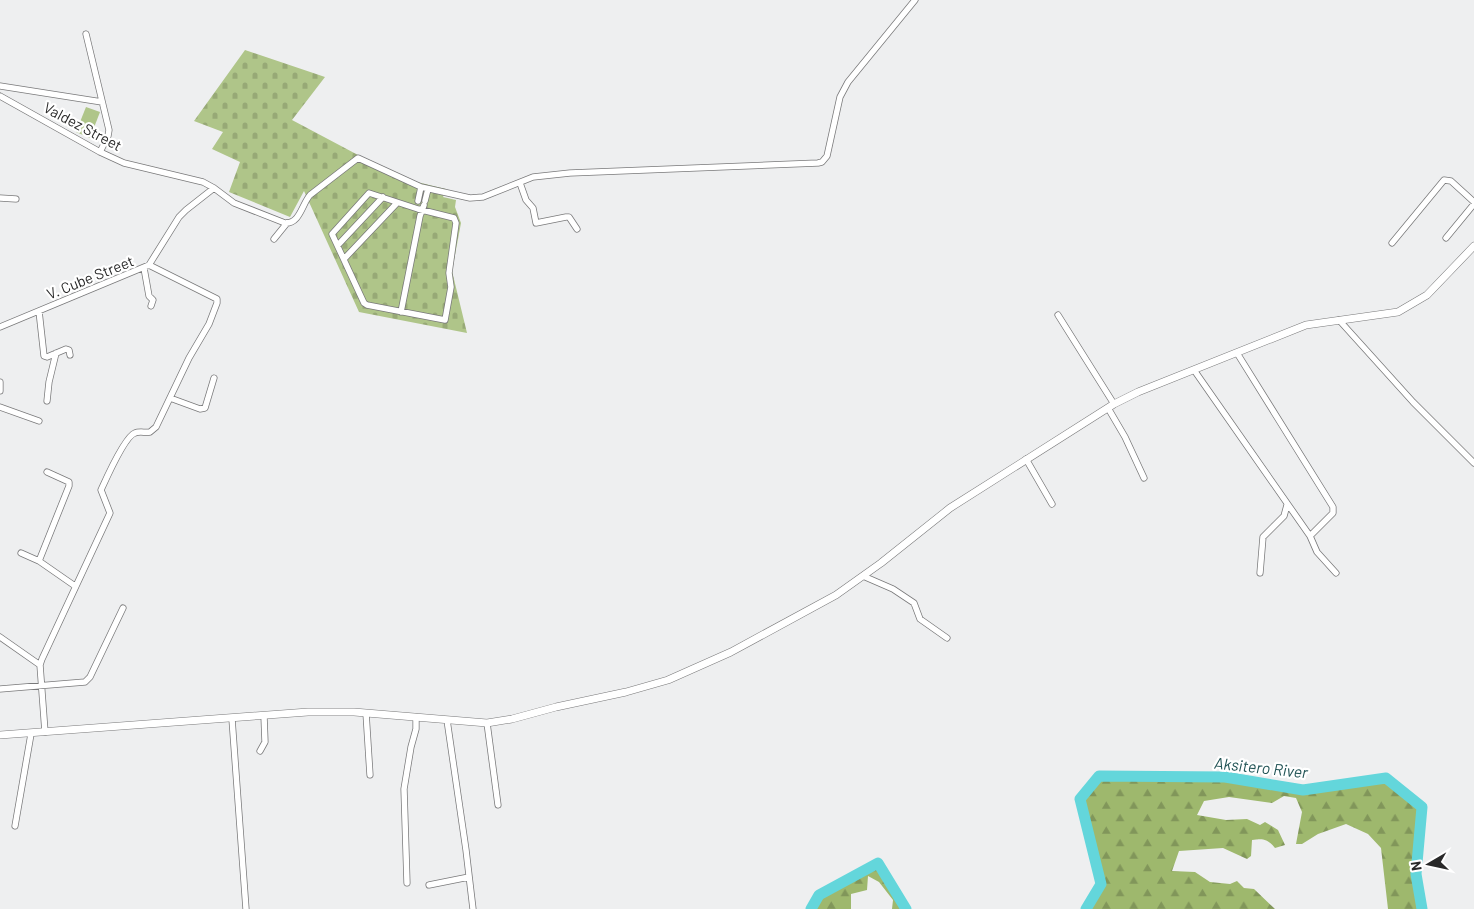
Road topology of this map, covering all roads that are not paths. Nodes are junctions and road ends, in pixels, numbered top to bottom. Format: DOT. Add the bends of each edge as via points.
graph roads {
  1 [pos="915,0"];
  2 [pos="86,34"];
  3 [pos="0,86"];
  4 [pos="0,96"];
  5 [pos="102,102"];
  6 [pos="100,152"];
  7 [pos="520,183"];
  8 [pos="421,187"];
  9 [pos="214,188"];
  10 [pos="428,189"];
  11 [pos="383,197"];
  12 [pos="0,198"];
  13 [pos="16,199"];
  14 [pos="397,202"];
  15 [pos="1474,203"];
  16 [pos="421,207"];
  17 [pos="287,224"];
  18 [pos="577,229"];
  19 [pos="1446,238"];
  20 [pos="274,239"];
  21 [pos="1392,243"];
  22 [pos="338,245"];
  23 [pos="1474,246"];
  24 [pos="344,259"];
  25 [pos="147,266"];
  26 [pos="151,306"];
  27 [pos="39,311"];
  28 [pos="401,312"];
  29 [pos="1058,315"];
  30 [pos="1339,320"];
  31 [pos="0,327"];
  32 [pos="56,353"];
  33 [pos="1237,353"];
  34 [pos="70,355"];
  35 [pos="1194,370"];
  36 [pos="214,378"];
  37 [pos="0,382"];
  38 [pos="0,391"];
  39 [pos="170,398"];
  40 [pos="47,401"];
  41 [pos="1111,406"];
  42 [pos="0,407"];
  43 [pos="39,422"];
  44 [pos="1026,459"];
  45 [pos="1474,463"];
  46 [pos="48,472"];
  47 [pos="1144,478"];
  48 [pos="1052,504"];
  49 [pos="1287,505"];
  50 [pos="1310,536"];
  51 [pos="21,554"];
  52 [pos="39,561"];
  53 [pos="1260,573"];
  54 [pos="1336,573"];
  55 [pos="863,576"];
  56 [pos="75,586"];
  57 [pos="123,608"];
  58 [pos="0,637"];
  59 [pos="947,638"];
  60 [pos="40,665"];
  61 [pos="42,686"];
  62 [pos="0,689"];
  63 [pos="366,713"];
  64 [pos="264,716"];
  65 [pos="416,717"];
  66 [pos="232,719"];
  67 [pos="447,720"];
  68 [pos="487,723"];
  69 [pos="45,732"];
  70 [pos="31,734"];
  71 [pos="0,735"];
  72 [pos="260,751"];
  73 [pos="370,775"];
  74 [pos="498,805"];
  75 [pos="15,826"];
  76 [pos="469,877"];
  77 [pos="407,883"];
  78 [pos="429,885"];
  79 [pos="246,909"];
  80 [pos="473,909"];
  1 -- 7 [label="street" via="845,86 827,156 822,162 570,173"];
  2 -- 5 [label="street"];
  3 -- 5 [label="street"];
  4 -- 6 [label="street, Valdez Street"];
  5 -- 6 [label="street" via="108,136"];
  6 -- 9 [label="street, Valdez Street" via="124,162 191,178"];
  7 -- 10 [label="street" via="483,197 470,198"];
  7 -- 18 [label="street" via="526,200 533,208 536,223 566,216"];
  8 -- 10 [label="street"];
  8 -- 16 [label="street"];
  8 -- 17 [label="street" via="358,158 310,195 295,222"];
  9 -- 17 [label="street, Valdez Street" via="234,203"];
  9 -- 25 [label="street, V. Cube Street" via="178,217"];
  10 -- 16 [label="street"];
  11 -- 14 [label="street"];
  11 -- 22 [label="street"];
  11 -- 22 [label="street" via="369,193 362,200 332,232"];
  12 -- 13 [label="street"];
  14 -- 16 [label="street"];
  14 -- 24 [label="street"];
  15 -- 19 [label="street"];
  15 -- 21 [label="street" via="1451,181 1444,180"];
  16 -- 28 [label="street"];
  16 -- 28 [label="street" via="454,218 456,223 446,319"];
  17 -- 20 [label="street"];
  22 -- 24 [label="street"];
  23 -- 30 [label="street" via="1427,296 1408,307 1386,315"];
  24 -- 28 [label="street" via="366,304"];
  25 -- 26 [label="street" via="149,296 153,300"];
  25 -- 27 [label="street, V. Cube Street"];
  25 -- 39 [label="street" via="217,301 209,324 188,358"];
  27 -- 31 [label="street, V. Cube Street"];
  27 -- 32 [label="street" via="44,356"];
  29 -- 41 [label="street"];
  30 -- 33 [label="street" via="1306,325"];
  30 -- 45 [label="street"];
  32 -- 34 [label="street" via="66,349"];
  32 -- 40 [label="street"];
  33 -- 35 [label="street"];
  33 -- 50 [label="street" via="1333,506 1333,514"];
  35 -- 41 [label="street"];
  35 -- 49 [label="street"];
  36 -- 39 [label="street" via="205,408"];
  37 -- 38 [label="street"];
  39 -- 56 [label="street" via="156,427 150,432 134,433 114,462 101,490 110,513"];
  41 -- 44 [label="street"];
  41 -- 47 [label="street"];
  42 -- 43 [label="street"];
  44 -- 48 [label="street"];
  44 -- 55 [label="street" via="950,508"];
  46 -- 52 [label="street" via="68,482 69,486"];
  49 -- 50 [label="street"];
  49 -- 53 [label="street" via="1284,516 1263,537"];
  50 -- 54 [label="street" via="1317,552"];
  51 -- 52 [label="street"];
  52 -- 56 [label="street"];
  55 -- 59 [label="street" via="914,603 920,619"];
  55 -- 68 [label="street" via="750,642 668,680"];
  56 -- 60 [label="street"];
  57 -- 61 [label="street" via="87,680"];
  58 -- 60 [label="street"];
  60 -- 61 [label="street"];
  61 -- 62 [label="street"];
  61 -- 69 [label="street"];
  63 -- 64 [label="street" via="308,712"];
  63 -- 65 [label="street"];
  63 -- 73 [label="street"];
  64 -- 66 [label="street"];
  64 -- 72 [label="street" via="265,742"];
  65 -- 67 [label="street"];
  65 -- 77 [label="street" via="404,789"];
  66 -- 69 [label="street"];
  66 -- 79 [label="street"];
  67 -- 68 [label="street"];
  67 -- 76 [label="street"];
  68 -- 74 [label="street"];
  69 -- 70 [label="street"];
  70 -- 71 [label="street"];
  70 -- 75 [label="street"];
  76 -- 78 [label="street"];
  76 -- 80 [label="street"];
}
